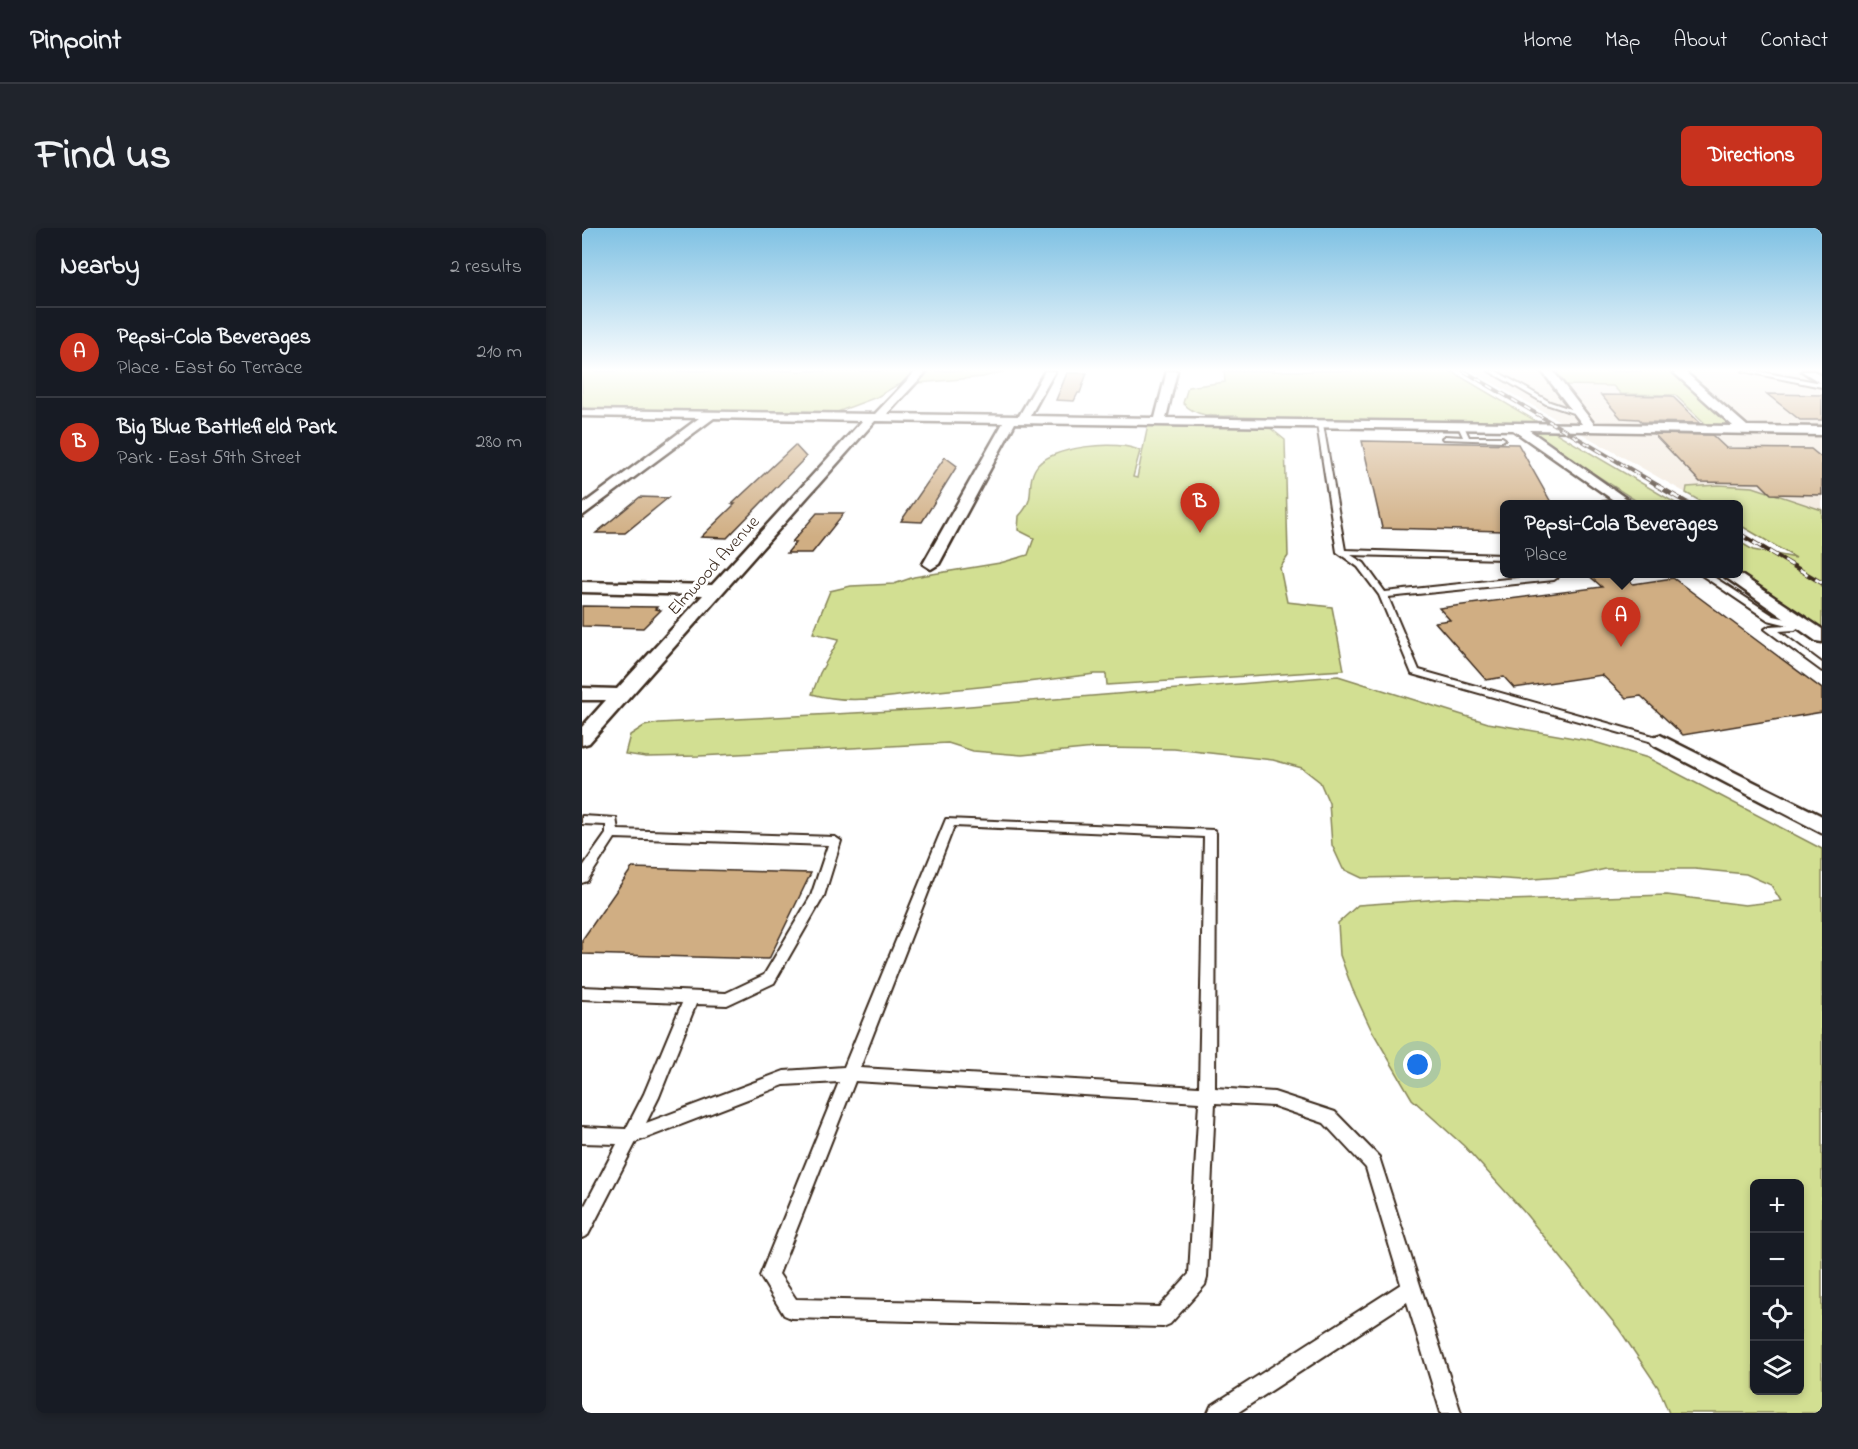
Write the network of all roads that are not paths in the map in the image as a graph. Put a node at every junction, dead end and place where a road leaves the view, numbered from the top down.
1 (696, 426) edge
2 (867, 426) edge
3 (1013, 426) edge
4 (1320, 426) edge
5 (1461, 426) edge
6 (1469, 426) edge
7 (1740, 426) edge
8 (1516, 428) junction
9 (1591, 428) joint
10 (1744, 430) junction
11 (1822, 431) edge
12 (1445, 438) dead end
13 (1467, 439) junction
14 (1502, 440) dead end
15 (1622, 500) edge
16 (582, 512) edge
17 (1341, 552) junction
18 (1500, 557) edge
19 (931, 564) dead end
20 (1544, 578) edge
21 (1711, 578) edge
22 (1736, 578) edge
23 (582, 587) edge
24 (717, 590) junction
25 (1383, 595) junction
26 (1806, 626) junction
27 (1822, 637) edge
28 (1822, 668) edge
29 (582, 694) edge
30 (622, 695) junction
31 (582, 739) edge
32 (1660, 741) joint
33 (582, 820) edge
34 (1822, 825) edge
35 (612, 834) junction
36 (582, 878) edge
37 (582, 993) edge
38 (691, 999) junction
39 (849, 1074) junction
40 (1207, 1095) junction
41 (582, 1135) edge
42 (630, 1137) junction
43 (582, 1229) edge
44 (1412, 1288) junction
45 (1218, 1413) edge
46 (1451, 1413) edge

1 - 16 street
2 - 24 street, Elmwood Avenue
3 - 19 street
4 - 17 lane
5 - 13 lane
6 - 8 street
7 - 10 street
8 - 9 street
8 - 15 street
9 - 10 street
10 - 11 street
12 - 13 lane
13 - 14 lane
17 - 18 lane
17 - 25 lane
20 - 25 lane
21 - 26 lane
22 - 26 street
23 - 24 street
24 - 30 street, Elmwood Avenue
25 - 32 lane
26 - 27 street
26 - 28 lane
29 - 30 street
30 - 31 street, Elmwood Avenue
32 - 34 street
33 - 35 lane
35 - 36 lane
35 - 38 lane
37 - 38 lane
38 - 42 lane
39 - 40 lane
39 - 40 lane
39 - 40 lane
39 - 42 lane
40 - 44 lane
41 - 42 lane
42 - 43 lane
44 - 45 lane
44 - 46 lane

